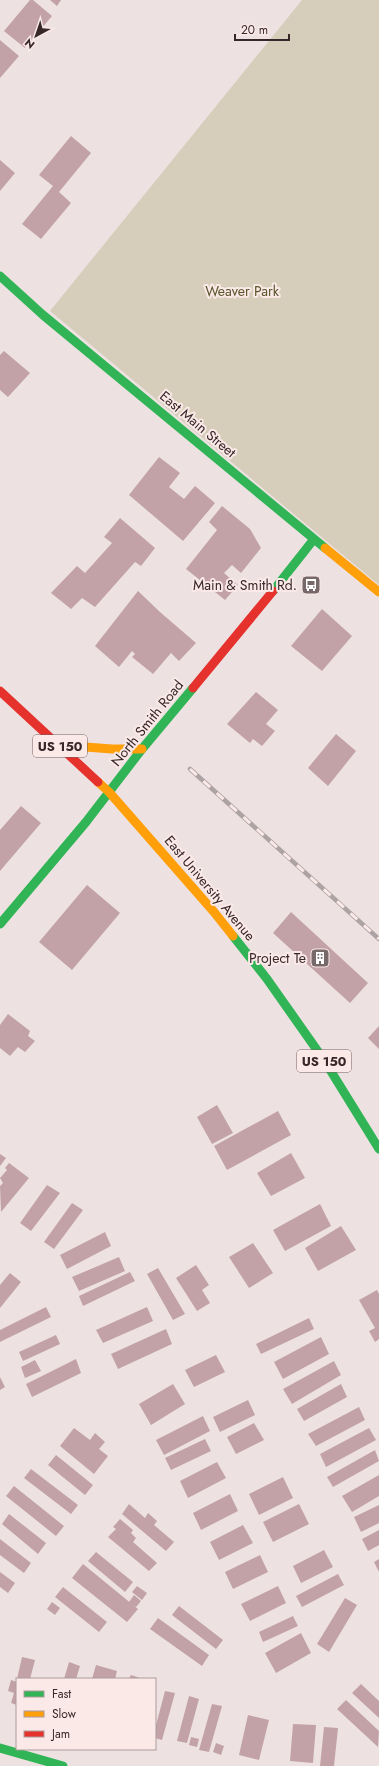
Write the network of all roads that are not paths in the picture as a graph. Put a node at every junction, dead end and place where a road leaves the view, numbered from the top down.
1 (0, 276) edge
2 (314, 539) junction
3 (379, 592) edge
4 (0, 691) edge
5 (59, 745) junction
6 (142, 749) junction
7 (109, 792) junction
8 (0, 924) edge
9 (379, 1149) edge
10 (0, 1748) edge
11 (63, 1766) edge

1 - 2 main road, East Main Street
2 - 3 main road, East Main Street
2 - 6 main road, North Smith Road
4 - 5 main road, East University Avenue / US 150
5 - 6 main road
5 - 7 main road, East University Avenue / US 150
6 - 7 main road, North Smith Road
7 - 8 main road, North Smith Road
7 - 9 main road, East University Avenue / US 150
10 - 11 main road

